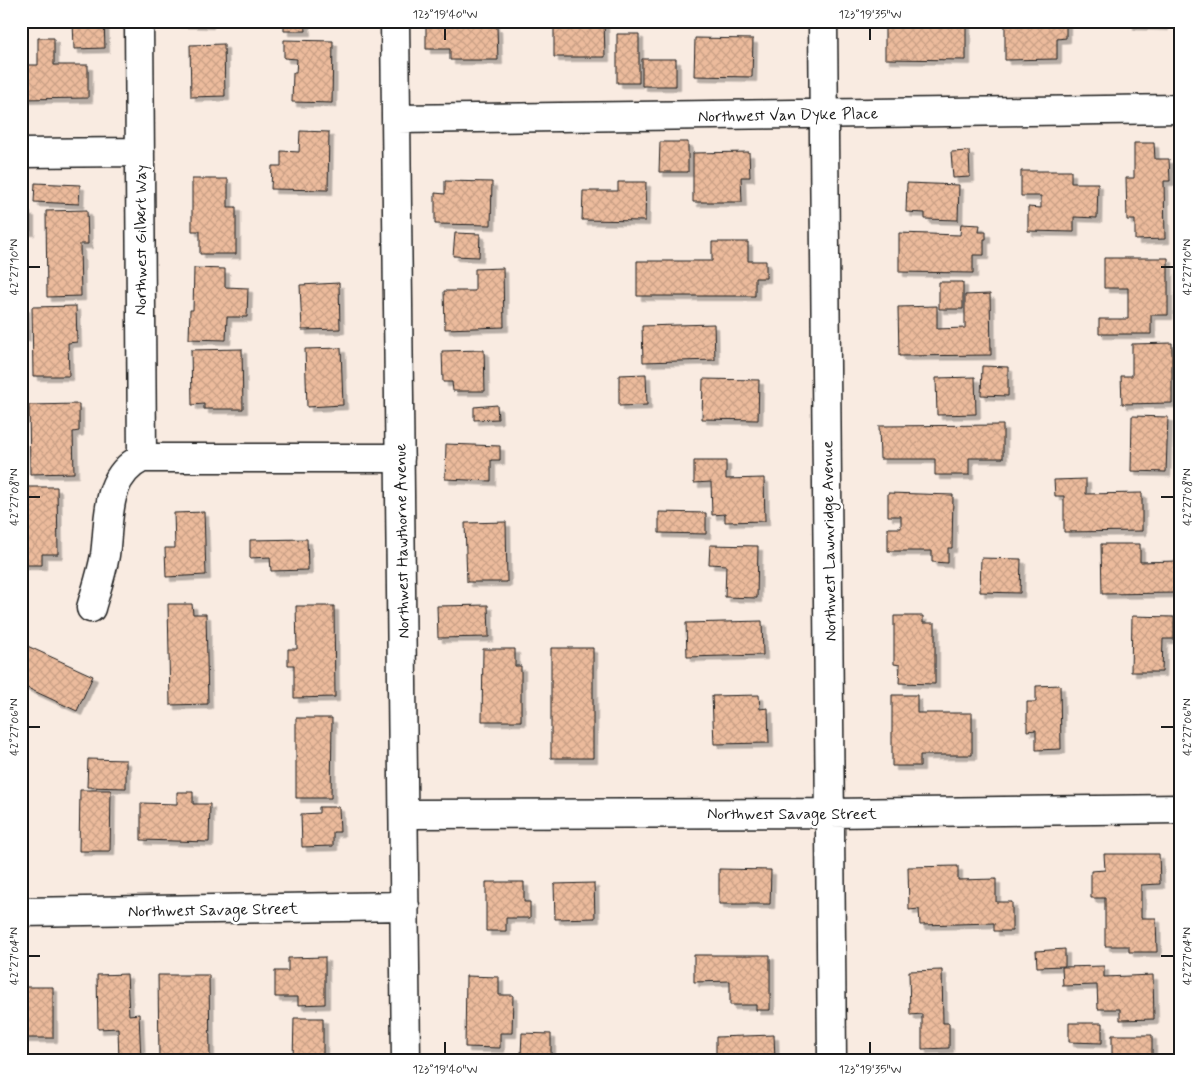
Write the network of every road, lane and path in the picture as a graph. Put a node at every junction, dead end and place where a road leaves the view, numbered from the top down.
1 (139, 21) edge
2 (396, 21) edge
3 (823, 21) edge
4 (1180, 109) edge
5 (824, 114) junction
6 (396, 119) junction
7 (140, 152) junction
8 (21, 154) edge
9 (142, 458) junction
10 (400, 458) junction
11 (91, 608) dead end
12 (1180, 809) edge
13 (830, 813) junction
14 (404, 814) junction
15 (405, 906) junction
16 (21, 912) edge
17 (406, 1061) edge
18 (832, 1061) edge

1 - 7 street, Northwest Gilbert Way
2 - 6 street, Northwest Hawthorne Avenue
3 - 5 street, Northwest Lawnridge Avenue
4 - 5 street, Northwest Van Dyke Place
5 - 6 street, Northwest Van Dyke Place
5 - 13 street, Northwest Lawnridge Avenue
6 - 10 street, Northwest Hawthorne Avenue
7 - 8 street
7 - 9 street, Northwest Gilbert Way
9 - 10 street
9 - 11 street
10 - 14 street, Northwest Hawthorne Avenue
12 - 13 street, Northwest Savage Street
13 - 14 street, Northwest Savage Street
13 - 18 street, Northwest Lawnridge Avenue
14 - 15 street, Northwest Hawthorne Avenue
15 - 16 street, Northwest Savage Street
15 - 17 street, Northwest Hawthorne Avenue

